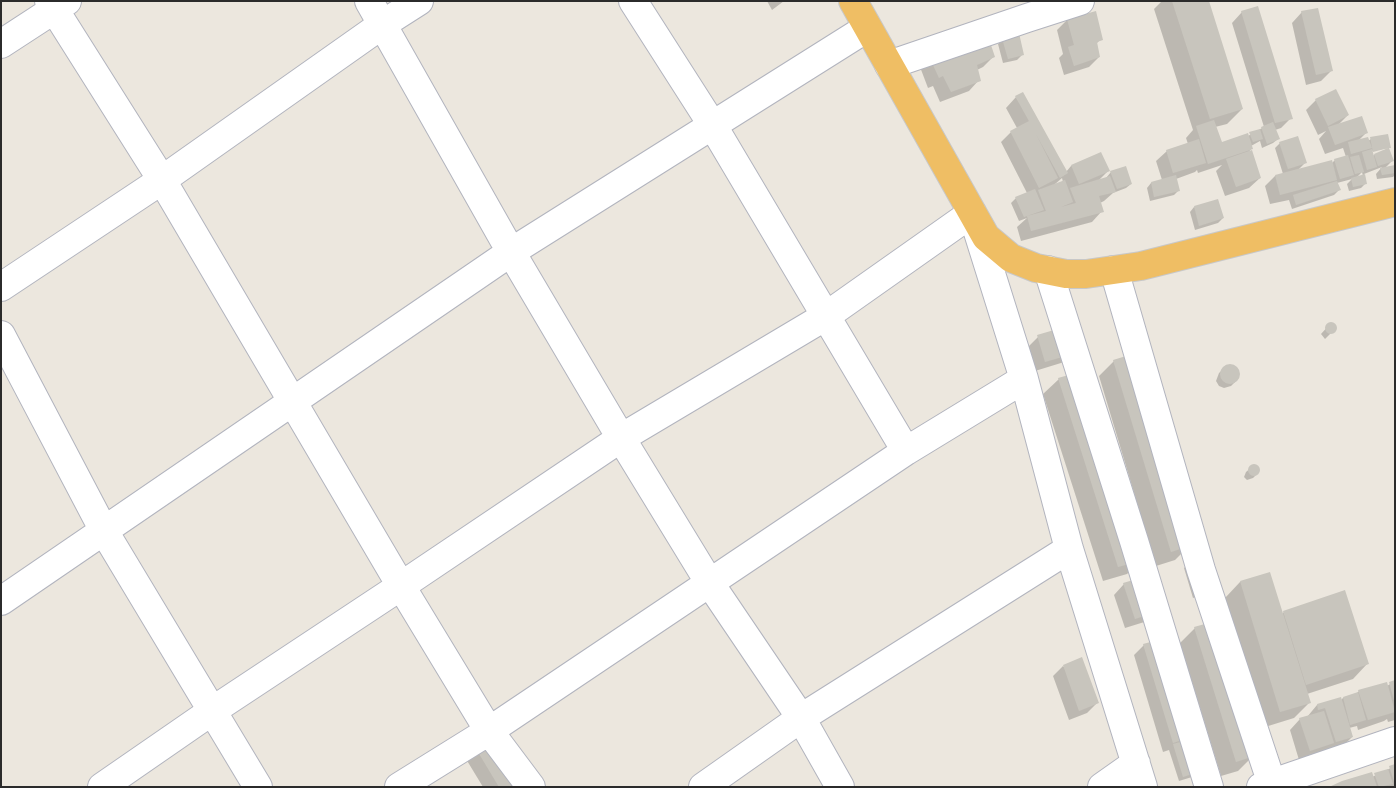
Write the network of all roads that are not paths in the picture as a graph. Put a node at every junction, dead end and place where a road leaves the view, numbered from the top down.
1 (369, 1) edge
2 (419, 1) edge
3 (632, 1) edge
4 (853, 1) edge
5 (1080, 1) edge
6 (57, 4) edge
7 (1022, 10) edge
8 (383, 24) junction
9 (867, 28) junction
10 (1, 44) edge
11 (889, 65) junction
12 (713, 126) junction
13 (162, 180) junction
14 (1395, 202) edge
15 (972, 213) junction
16 (511, 252) junction
17 (1048, 270) junction
18 (1114, 270) junction
19 (1, 287) edge
20 (826, 316) junction
21 (1, 335) edge
22 (1024, 379) junction
23 (292, 400) junction
24 (621, 438) junction
25 (906, 451) junction
26 (104, 530) junction
27 (1069, 549) junction
28 (709, 582) junction
29 (401, 586) junction
30 (1, 601) edge
31 (212, 711) junction
32 (801, 718) junction
33 (490, 731) junction
34 (1395, 740) edge
35 (1140, 775) edge
36 (1266, 785) edge
37 (102, 787) edge
38 (258, 787) edge
39 (399, 787) edge
40 (531, 787) edge
41 (703, 787) edge
42 (840, 787) edge
43 (1102, 787) edge
44 (1209, 787) edge

1 - 8 street
2 - 8 street
3 - 12 street
4 - 9 highway
5 - 7 street
6 - 10 street
6 - 13 street
7 - 11 street
8 - 13 street
8 - 16 street
9 - 11 highway
9 - 12 street
11 - 15 highway
12 - 16 street
12 - 20 street
13 - 19 street
13 - 23 street
14 - 18 highway
15 - 17 highway
15 - 20 street
15 - 22 street
16 - 23 street
16 - 24 street
17 - 18 highway
17 - 44 street
18 - 36 street
20 - 24 street
20 - 25 street
21 - 26 street
22 - 25 street
22 - 27 street
23 - 26 street
23 - 29 street
24 - 28 street
24 - 29 street
25 - 28 street
26 - 30 street
26 - 31 street
27 - 32 street
27 - 35 street
28 - 32 street
28 - 33 street
29 - 31 street
29 - 33 street
31 - 37 street
31 - 38 street
32 - 41 street
32 - 42 street
33 - 39 street
33 - 40 street
34 - 36 street
35 - 43 street

